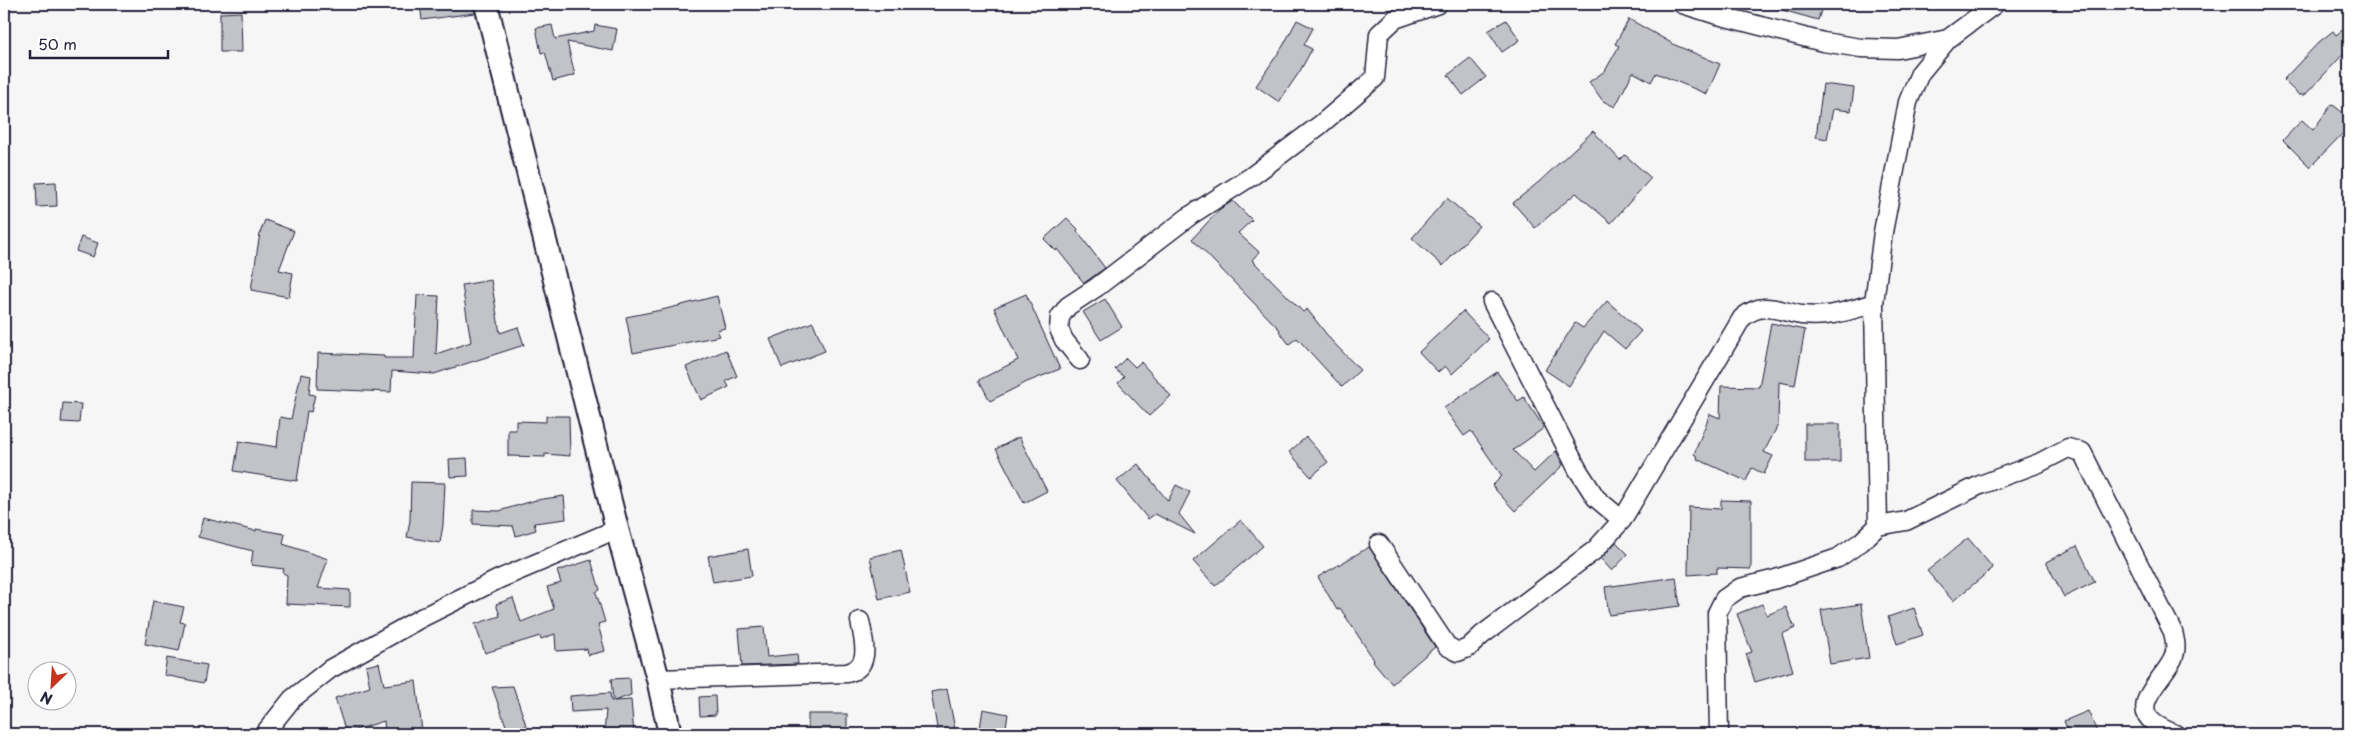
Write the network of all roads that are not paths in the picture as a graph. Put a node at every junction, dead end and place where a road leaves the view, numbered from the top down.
1 (486, 4) edge
2 (1438, 4) edge
3 (1682, 4) edge
4 (1995, 4) edge
5 (1948, 39) junction
6 (1492, 302) dead end
7 (1874, 303) junction
8 (1080, 360) dead end
9 (1622, 520) junction
10 (1878, 526) junction
11 (617, 529) junction
12 (1379, 544) dead end
13 (860, 621) dead end
14 (658, 679) junction
15 (264, 734) edge
16 (670, 734) edge
17 (1719, 734) edge
18 (2175, 734) edge

1 - 11 street
2 - 8 street
3 - 5 street
4 - 5 street
5 - 7 street
6 - 9 street
7 - 9 street
7 - 10 street
9 - 12 street
10 - 17 street
10 - 18 street
11 - 14 street
11 - 15 street
13 - 14 street
14 - 16 street

